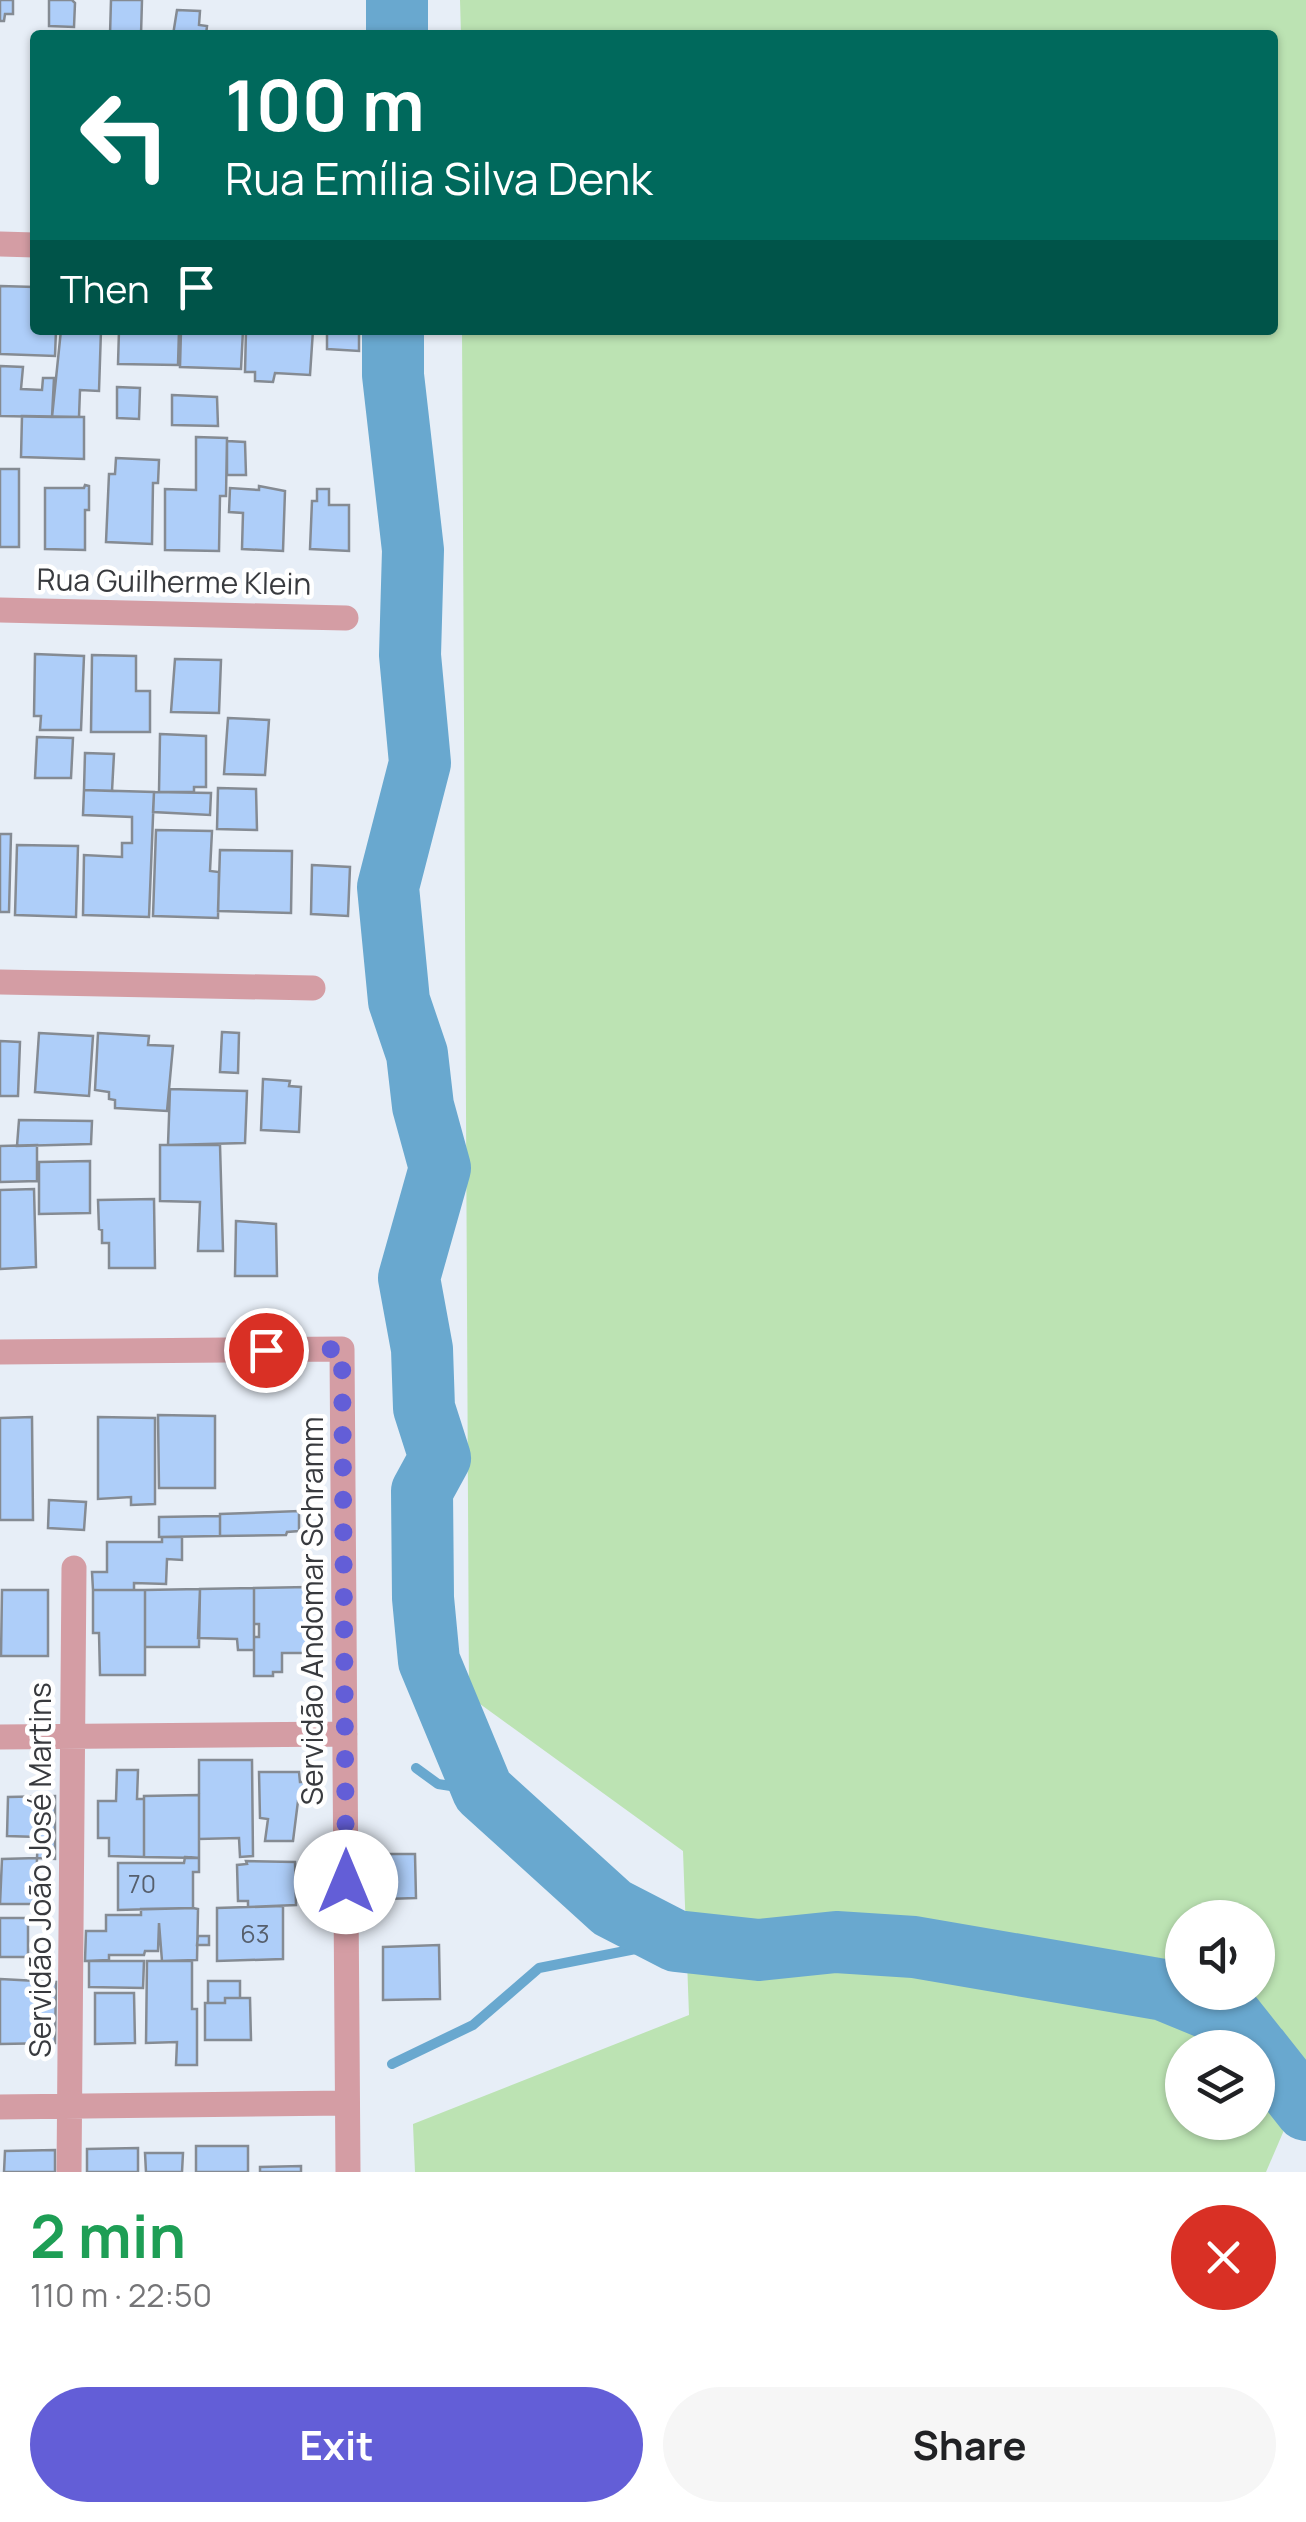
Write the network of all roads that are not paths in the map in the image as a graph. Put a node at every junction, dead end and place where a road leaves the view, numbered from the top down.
1 (0, 244) edge
2 (30, 245) edge
3 (0, 610) edge
4 (346, 618) dead end
5 (0, 982) edge
6 (313, 988) dead end
7 (0, 1352) edge
8 (74, 1568) dead end
9 (345, 1734) junction
10 (72, 1736) junction
11 (0, 1737) edge
12 (347, 2103) junction
13 (69, 2106) junction
14 (0, 2107) edge
15 (68, 2172) edge
16 (348, 2172) edge

1 - 2 street
3 - 4 street, Rua Guilherme Klein
5 - 6 street
7 - 9 street, Servidão Andomar Schramm
8 - 10 street, Servidão João José Martins
9 - 10 street
9 - 12 street, Servidão Andomar Schramm
10 - 11 street
10 - 13 street, Servidão João José Martins
12 - 13 street
12 - 16 street, Servidão Andomar Schramm
13 - 14 street
13 - 15 street, Servidão João José Martins

